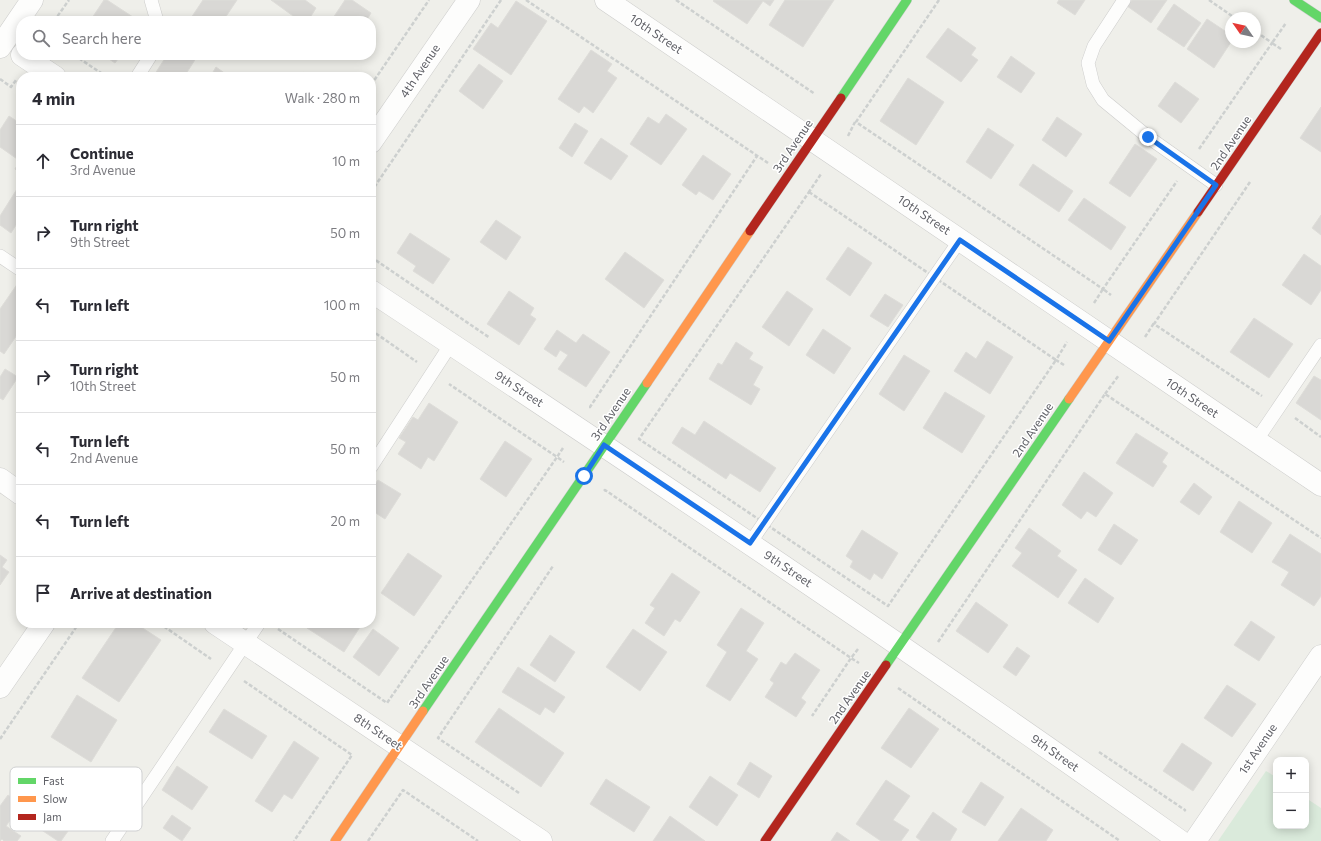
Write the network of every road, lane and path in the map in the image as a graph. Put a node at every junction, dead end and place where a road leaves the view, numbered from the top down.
1 (32, 0) edge
2 (68, 0) edge
3 (151, 0) edge
4 (430, 0) edge
5 (469, 0) edge
6 (501, 0) edge
7 (526, 0) edge
8 (606, 0) edge
9 (676, 0) edge
10 (907, 0) edge
11 (939, 0) edge
12 (1124, 0) edge
13 (1209, 0) edge
14 (1296, 2) edge
15 (1226, 12) edge
16 (20, 16) edge
17 (57, 16) edge
18 (156, 16) edge
19 (1321, 18) edge
20 (16, 22) edge
21 (1321, 33) edge
22 (1, 43) edge
23 (1283, 51) dead end
24 (16, 56) edge
25 (82, 60) edge
26 (148, 60) edge
27 (21, 61) edge
28 (17, 72) edge
29 (44, 72) edge
30 (100, 72) edge
31 (140, 72) edge
32 (16, 74) edge
33 (376, 78) edge
34 (0, 80) edge
35 (817, 95) dead end
36 (376, 135) edge
37 (812, 140) junction
38 (757, 156) junction
39 (769, 164) dead end
40 (1251, 181) dead end
41 (376, 185) edge
42 (1216, 185) junction
43 (960, 240) junction
44 (0, 256) edge
45 (376, 260) edge
46 (16, 267) edge
47 (1103, 289) junction
48 (376, 294) edge
49 (1112, 296) dead end
50 (1093, 304) dead end
51 (376, 333) edge
52 (1069, 339) dead end
53 (494, 341) dead end
54 (1109, 341) junction
55 (451, 344) junction
56 (1321, 345) edge
57 (1068, 368) dead end
58 (433, 372) junction
59 (584, 403) dead end
60 (1279, 407) junction
61 (1321, 437) edge
62 (1256, 441) junction
63 (604, 445) junction
64 (563, 448) dead end
65 (557, 457) junction
66 (376, 459) edge
67 (566, 464) dead end
68 (0, 479) edge
69 (1321, 485) edge
70 (16, 490) edge
71 (600, 496) dead end
72 (1321, 538) edge
73 (750, 543) junction
74 (557, 562) dead end
75 (41, 628) edge
76 (76, 628) edge
77 (166, 628) edge
78 (222, 628) edge
79 (256, 628) edge
80 (277, 628) edge
81 (245, 643) junction
82 (901, 645) junction
83 (944, 646) dead end
84 (858, 649) dead end
85 (1321, 656) edge
86 (851, 658) junction
87 (863, 665) dead end
88 (227, 670) junction
89 (0, 687) edge
90 (896, 687) dead end
91 (812, 716) dead end
92 (0, 739) edge
93 (399, 747) junction
94 (1094, 748) dead end
95 (519, 793) dead end
96 (142, 796) edge
97 (1181, 815) dead end
98 (119, 831) edge
99 (112, 841) edge
100 (294, 841) edge
101 (335, 841) edge
102 (368, 841) edge
103 (478, 841) edge
104 (541, 841) edge
105 (766, 841) edge
106 (1120, 841) edge
107 (1180, 841) edge
108 (1195, 841) edge

1 - 16 street
2 - 17 path
3 - 18 lane
4 - 33 path
5 - 36 street, 4th Avenue
6 - 41 path
7 - 38 path
8 - 37 street, 10th Street
9 - 35 path
10 - 37 street, 3rd Avenue
11 - 47 path
12 - 42 lane
13 - 15 path
14 - 19 street
14 - 23 path
20 - 22 street
21 - 42 street, 2nd Avenue
22 - 24 street
25 - 30 path
26 - 31 lane
27 - 28 path
27 - 29 street
32 - 34 path
37 - 43 street, 10th Street
37 - 63 street, 3rd Avenue
38 - 39 path
38 - 59 path
40 - 60 path
42 - 54 street, 2nd Avenue
43 - 54 street, 10th Street
43 - 73 lane
44 - 46 lane
45 - 53 path
47 - 49 path
47 - 50 path
48 - 55 street, 9th Street
51 - 58 path
52 - 57 path
54 - 62 street, 10th Street
54 - 82 street, 2nd Avenue
55 - 58 lane
55 - 63 street, 9th Street
56 - 60 lane
58 - 65 path
58 - 66 lane
60 - 61 path
60 - 62 lane
62 - 69 street, 10th Street
63 - 73 street, 9th Street
63 - 93 street, 3rd Avenue
64 - 65 path
65 - 67 path
65 - 80 path
68 - 70 street
71 - 86 path
72 - 83 path
73 - 82 street, 9th Street
74 - 95 path
75 - 89 street
76 - 92 path
77 - 88 path
78 - 81 street, 8th Street
79 - 81 lane
81 - 88 lane
81 - 93 street, 8th Street
82 - 105 street, 2nd Avenue
82 - 107 street, 9th Street
84 - 86 path
85 - 108 street, 1st Avenue
86 - 87 path
86 - 91 path
88 - 96 lane
88 - 100 path
90 - 106 path
93 - 101 street, 3rd Avenue
93 - 104 street, 8th Street
94 - 97 path
98 - 99 lane
102 - 103 path

